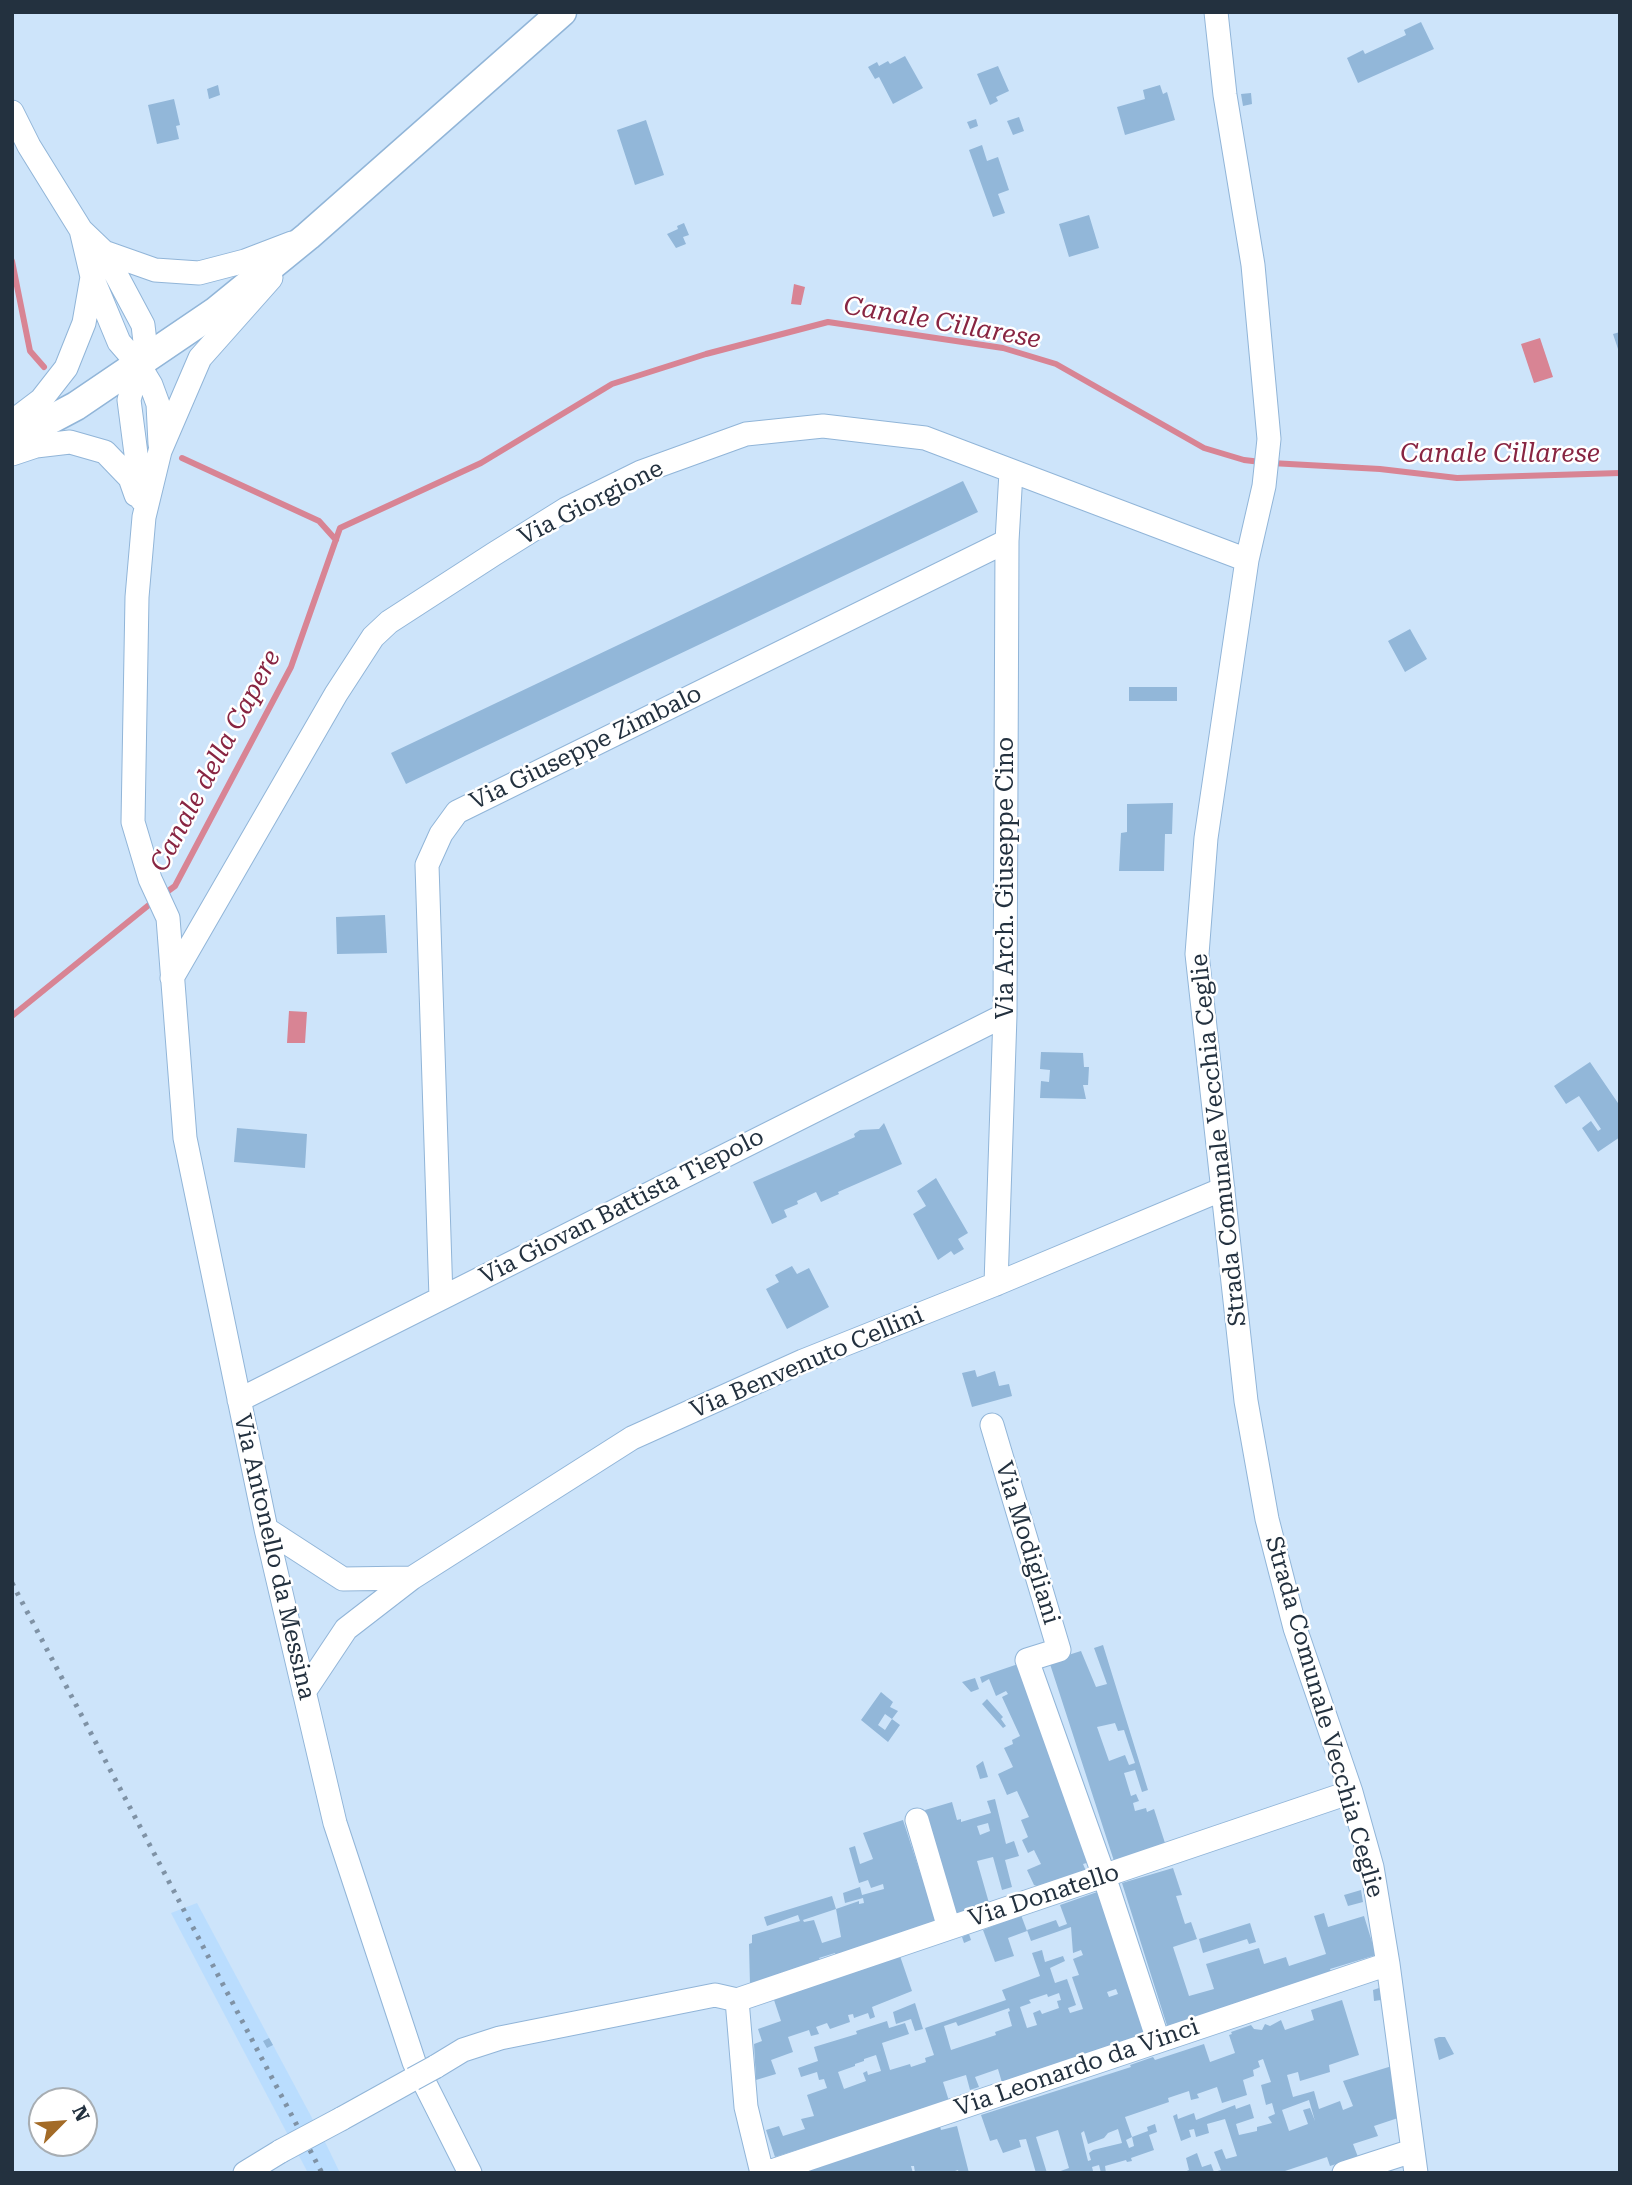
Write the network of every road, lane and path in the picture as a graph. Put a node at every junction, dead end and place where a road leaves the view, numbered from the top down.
1 (562, 12) edge
2 (1216, 12) edge
3 (12, 112) edge
4 (80, 230) junction
5 (308, 236) junction
6 (104, 251) junction
7 (92, 277) junction
8 (139, 365) junction
9 (12, 422) edge
10 (12, 440) edge
11 (160, 451) junction
12 (12, 454) edge
13 (1011, 472) junction
14 (144, 517) junction
15 (1007, 541) junction
16 (1247, 560) junction
17 (172, 978) junction
18 (1006, 1015) junction
19 (1223, 1189) junction
20 (996, 1284) junction
21 (440, 1298) junction
22 (239, 1399) junction
23 (992, 1425) dead end
24 (266, 1529) junction
25 (412, 1578) junction
26 (304, 1692) junction
27 (1351, 1792) junction
28 (917, 1820) dead end
29 (1104, 1877) junction
30 (949, 1928) junction
31 (1388, 1964) junction
32 (737, 2000) junction
33 (1158, 2040) junction
34 (1414, 2162) edge
35 (245, 2173) edge
36 (470, 2173) edge
37 (764, 2173) edge
38 (1344, 2173) edge

1 - 5 main road
2 - 16 street, Strada Comunale Vecchia Ceglie
3 - 4 street
4 - 6 street
4 - 7 street
5 - 6 street
5 - 8 main road
5 - 11 street
6 - 8 street
7 - 8 street
7 - 9 street
8 - 10 main road
8 - 11 street
8 - 14 street
11 - 14 street
12 - 14 street
13 - 15 street, Via Arch. Giuseppe Cino
13 - 16 street, Via Giorgione
13 - 17 street, Via Giorgione
14 - 17 street, Via Antonello da Messina
15 - 18 street, Via Arch. Giuseppe Cino
15 - 21 street, Via Giuseppe Zimbalo
16 - 19 street, Strada Comunale Vecchia Ceglie
17 - 22 street, Via Antonello da Messina
18 - 20 street, Via Arch. Giuseppe Cino
18 - 21 street, Via Giovan Battista Tiepolo
19 - 20 street, Via Benvenuto Cellini
19 - 27 street, Strada Comunale Vecchia Ceglie
20 - 25 street, Via Benvenuto Cellini
21 - 22 street, Via Giovan Battista Tiepolo
22 - 24 street, Via Antonello da Messina
23 - 29 street, Via Modigliani
24 - 25 street
24 - 26 street, Via Antonello da Messina
25 - 26 street, Via Benvenuto Cellini
26 - 36 street, Via Antonello da Messina
27 - 29 street, Via Donatello
27 - 31 street, Strada Comunale Vecchia Ceglie
28 - 30 street
29 - 30 street, Via Donatello
29 - 33 street
30 - 32 street, Via Donatello
31 - 33 street, Via Leonardo da Vinci
31 - 34 street, Strada Comunale Vecchia Ceglie
32 - 35 street, bridge
32 - 37 street
33 - 37 street, Via Leonardo da Vinci
34 - 38 street

